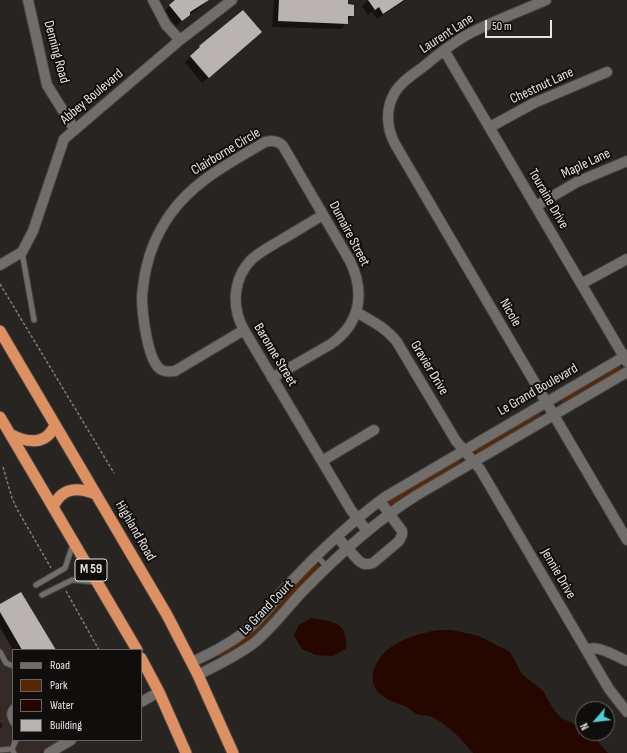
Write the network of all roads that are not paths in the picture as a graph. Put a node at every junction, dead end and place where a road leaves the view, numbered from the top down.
1 (28, 0) edge
2 (153, 0) edge
3 (232, 0) edge
4 (546, 0) edge
5 (180, 40) junction
6 (444, 50) junction
7 (608, 72) dead end
8 (394, 94) joint
9 (490, 128) junction
10 (75, 130) junction
11 (279, 143) joint
12 (627, 161) edge
13 (536, 206) junction
14 (323, 215) junction
15 (22, 252) junction
16 (627, 259) edge
17 (0, 265) edge
18 (581, 284) junction
19 (356, 312) junction
20 (34, 320) dead end
21 (244, 330) junction
22 (0, 331) edge
23 (626, 358) edge
24 (627, 372) edge
25 (272, 378) junction
26 (546, 402) junction
27 (554, 415) junction
28 (0, 417) edge
29 (55, 425) junction
30 (374, 430) dead end
31 (10, 434) junction
32 (464, 450) junction
33 (322, 461) junction
34 (474, 462) junction
35 (96, 494) junction
36 (380, 501) junction
37 (53, 507) junction
38 (389, 513) junction
39 (357, 519) junction
40 (368, 531) junction
41 (337, 537) junction
42 (627, 540) edge
43 (74, 541) junction
44 (347, 548) junction
45 (317, 556) junction
46 (327, 567) junction
47 (98, 582) junction
48 (36, 585) dead end
49 (42, 595) dead end
50 (136, 649) edge
51 (586, 650) junction
52 (0, 652) edge
53 (142, 660) edge
54 (627, 661) edge
55 (192, 662) junction
56 (12, 666) edge
57 (198, 675) junction
58 (159, 692) junction
59 (142, 701) edge
60 (12, 708) edge
61 (627, 712) edge
62 (12, 721) edge
63 (16, 741) edge
64 (69, 741) edge
65 (0, 750) edge
66 (13, 751) edge
67 (49, 753) edge
68 (186, 753) edge
69 (233, 753) edge

1 - 10 street, Denning Road
2 - 5 street
3 - 5 street, Abbey Boulevard
4 - 6 street, Laurent Lane
5 - 10 street, Abbey Boulevard
6 - 8 street, Laurent Lane
6 - 9 street, Touraine Drive
7 - 9 street, Chestnut Lane
8 - 26 street, Nicole
9 - 13 street, Touraine Drive
10 - 15 street, Abbey Boulevard
11 - 14 street, Dumaire Street
11 - 21 street, Clairborne Circle
12 - 13 street, Maple Lane
13 - 18 street, Touraine Drive
14 - 19 street, Dumaire Street
14 - 21 street, Baronne Street
15 - 17 street
15 - 20 lane
16 - 18 street
18 - 23 street, Touraine Drive
19 - 25 street, Dumaire Street
19 - 32 street, Gravier Drive
21 - 25 street, Baronne Street
22 - 29 highway, Highland Road
23 - 26 street, Le Grand Boulevard
24 - 27 street
25 - 33 street, Baronne Street
26 - 27 street, Nicole
26 - 32 street, Le Grand Boulevard
27 - 34 street
27 - 42 street, Nicole
28 - 31 highway, M 59
29 - 31 highway
29 - 35 highway, Highland Road
30 - 33 street
31 - 37 highway, M 59
32 - 34 street, Jennie Drive
32 - 36 street, Le Grand Court
33 - 39 street, Baronne Street
34 - 38 street, Le Grand Court
34 - 51 street, Jennie Drive
35 - 37 highway
35 - 55 highway, Highland Road
36 - 38 street
36 - 39 street, Le Grand Court
37 - 43 highway, M 59
38 - 40 street, Le Grand Court
38 - 44 street
39 - 40 street, Baronne Street
39 - 41 street, Le Grand Court
40 - 44 street, Le Grand Court
41 - 44 street
41 - 45 street, Le Grand Court
43 - 47 highway, M 59
43 - 48 lane
44 - 46 street, Le Grand Court
45 - 46 lane
45 - 55 street, Le Grand Court
46 - 57 street, Le Grand Court
47 - 49 lane
47 - 50 highway, M 59
51 - 54 street
51 - 61 street, Jennie Drive
52 - 56 lane
53 - 58 highway
55 - 57 highway, Highland Road
57 - 69 highway, Highland Road
58 - 59 street
58 - 68 highway
60 - 62 lane
63 - 66 lane
64 - 67 street
65 - 66 lane

